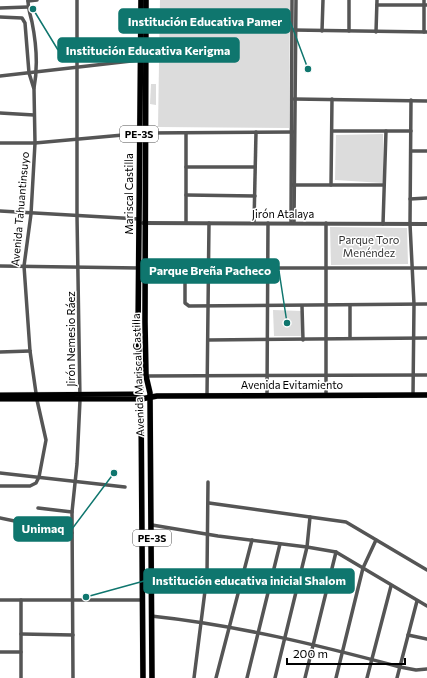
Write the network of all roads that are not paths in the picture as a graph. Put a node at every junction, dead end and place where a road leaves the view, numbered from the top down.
1 (37, 0) edge
2 (78, 0) edge
3 (141, 0) edge
4 (146, 0) edge
5 (292, 0) edge
6 (296, 0) edge
7 (323, 0) edge
8 (349, 0) edge
9 (424, 0) edge
10 (28, 1) edge
11 (377, 2) edge
12 (426, 5) edge
13 (28, 7) junction
14 (0, 8) edge
15 (0, 17) edge
16 (293, 30) junction
17 (322, 31) junction
18 (349, 31) junction
19 (376, 32) junction
20 (425, 32) edge
21 (140, 60) junction
22 (77, 67) junction
23 (37, 72) junction
24 (29, 73) junction
25 (0, 76) edge
26 (34, 89) junction
27 (294, 99) junction
28 (332, 99) junction
29 (411, 100) junction
30 (427, 101) edge
31 (0, 113) edge
32 (34, 115) junction
33 (332, 131) junction
34 (386, 131) junction
35 (411, 131) junction
36 (256, 132) junction
37 (293, 132) junction
38 (186, 133) junction
39 (142, 134) junction
40 (77, 140) junction
41 (0, 143) edge
42 (35, 143) junction
43 (411, 151) junction
44 (427, 151) edge
45 (186, 167) junction
46 (255, 167) junction
47 (293, 185) junction
48 (331, 185) junction
49 (384, 185) junction
50 (186, 195) junction
51 (254, 196) junction
52 (410, 198) junction
53 (427, 198) edge
54 (0, 211) edge
55 (31, 214) junction
56 (77, 216) junction
57 (139, 221) junction
58 (145, 223) junction
59 (186, 223) junction
60 (209, 223) junction
61 (254, 223) junction
62 (268, 223) junction
63 (293, 223) junction
64 (326, 223) junction
65 (384, 224) junction
66 (410, 224) junction
67 (427, 224) edge
68 (0, 266) edge
69 (24, 266) junction
70 (79, 267) junction
71 (138, 268) junction
72 (146, 268) junction
73 (185, 268) junction
74 (208, 268) junction
75 (268, 268) junction
76 (327, 268) junction
77 (413, 268) junction
78 (427, 268) edge
79 (414, 304) junction
80 (427, 304) edge
81 (350, 305) junction
82 (208, 306) junction
83 (267, 306) junction
84 (302, 306) junction
85 (326, 306) junction
86 (327, 338) junction
87 (350, 338) junction
88 (415, 338) junction
89 (427, 338) edge
90 (208, 340) junction
91 (268, 340) junction
92 (303, 340) junction
93 (0, 352) edge
94 (30, 352) junction
95 (268, 375) junction
96 (327, 375) junction
97 (414, 375) junction
98 (427, 375) edge
99 (146, 376) junction
100 (208, 376) junction
101 (80, 393) junction
102 (0, 395) edge
103 (326, 395) junction
104 (413, 395) junction
105 (427, 395) edge
106 (141, 396) junction
107 (150, 396) junction
108 (207, 396) junction
109 (267, 396) junction
110 (37, 397) junction
111 (0, 399) edge
112 (80, 400) junction
113 (0, 473) edge
114 (39, 477) junction
115 (74, 482) junction
116 (208, 482) dead end
117 (0, 486) edge
118 (125, 487) dead end
119 (208, 503) junction
120 (38, 508) dead end
121 (72, 512) junction
122 (310, 517) junction
123 (0, 518) edge
124 (152, 525) junction
125 (72, 533) junction
126 (208, 534) junction
127 (252, 540) junction
128 (376, 540) junction
129 (280, 544) junction
130 (306, 547) junction
131 (336, 552) junction
132 (364, 568) junction
133 (427, 570) edge
134 (390, 586) junction
135 (0, 600) edge
136 (21, 600) junction
137 (73, 600) junction
138 (141, 600) junction
139 (416, 601) junction
140 (427, 606) edge
141 (151, 616) junction
142 (202, 621) junction
143 (230, 626) junction
144 (258, 632) junction
145 (21, 634) junction
146 (408, 635) junction
147 (73, 636) junction
148 (285, 638) junction
149 (427, 639) edge
150 (312, 645) junction
151 (0, 652) edge
152 (21, 652) junction
153 (343, 653) junction
154 (372, 660) junction
155 (400, 667) junction
156 (427, 669) edge
157 (21, 678) edge
158 (73, 678) edge
159 (143, 678) edge
160 (152, 678) edge
161 (194, 678) edge
162 (216, 678) edge
163 (247, 678) edge
164 (275, 678) edge
165 (305, 678) edge
166 (336, 678) edge
167 (367, 678) edge
168 (397, 678) edge

1 - 10 street
2 - 22 street, Jirón Nemesio Ráez
3 - 21 highway, Mariscal Castilla / PE-3S
4 - 39 highway, Avenida Mariscal Castilla / PE-3S
5 - 16 street
6 - 16 street
7 - 17 street
8 - 18 street
9 - 12 street
10 - 13 street, Avenida Tahuantinsuyo
11 - 12 street
11 - 19 street
12 - 20 street
13 - 14 street
13 - 23 street, Avenida Tahuantinsuyo
15 - 24 street, Avenida Tahuantinsuyo
16 - 17 street
16 - 27 street
16 - 37 street
17 - 18 street
18 - 19 street
19 - 20 street
21 - 22 street
21 - 39 highway, Mariscal Castilla / PE-3S
22 - 23 street
22 - 40 street, Jirón Nemesio Ráez
23 - 24 street
23 - 26 street, Avenida Tahuantinsuyo
24 - 25 street
24 - 26 street, Avenida Tahuantinsuyo
26 - 32 street, Avenida Tahuantinsuyo
27 - 28 street
27 - 37 street
28 - 29 street
28 - 33 street
29 - 30 street
29 - 35 street
31 - 32 street
32 - 42 street, Avenida Tahuantinsuyo
33 - 34 street
33 - 48 street
34 - 35 street
34 - 49 street
35 - 43 street
36 - 37 street
36 - 38 street
36 - 46 street
37 - 47 street
38 - 39 street
38 - 45 street
39 - 40 street
39 - 57 highway, Mariscal Castilla / PE-3S
39 - 58 highway, Avenida Mariscal Castilla / PE-3S
40 - 42 street
40 - 56 street, Jirón Nemesio Ráez
41 - 42 street
42 - 55 street, Avenida Tahuantinsuyo
43 - 44 street
43 - 52 street
45 - 46 street
45 - 50 street
46 - 51 street
47 - 48 street
47 - 63 street
48 - 49 street
49 - 65 street
50 - 51 street
50 - 59 street
51 - 61 street
52 - 53 street
52 - 66 street
54 - 55 street, Jirón Atalaya
55 - 56 street, Jirón Atalaya
55 - 69 street, Avenida Tahuantinsuyo
56 - 57 street, Jirón Atalaya
56 - 70 street, Jirón Nemesio Ráez
57 - 58 street, Jirón Atalaya
57 - 71 highway, Mariscal Castilla / PE-3S
58 - 59 street, Jirón Atalaya
58 - 72 highway, Avenida Mariscal Castilla / PE-3S
59 - 60 street, Jirón Atalaya
60 - 61 street, Jirón Atalaya
60 - 74 street
61 - 62 street, Jirón Atalaya
62 - 63 street, Jirón Atalaya
62 - 75 street
63 - 64 street, Jirón Atalaya
64 - 65 street, Jirón Atalaya
64 - 76 street
65 - 66 street, Jirón Atalaya
66 - 67 street, Jirón Atalaya
66 - 77 street
68 - 69 street
69 - 70 street
69 - 94 street, Avenida Tahuantinsuyo
70 - 71 street
70 - 101 street, Jirón Nemesio Ráez
71 - 72 street
71 - 106 highway, Avenida Mariscal Castilla / PE-3S
72 - 73 street
72 - 99 highway, Avenida Mariscal Castilla / PE-3S
73 - 74 street
73 - 82 street
74 - 75 street
74 - 82 street
75 - 76 street
75 - 83 street
76 - 77 street
76 - 85 street
77 - 78 street
77 - 79 street
79 - 80 street
79 - 81 street
79 - 88 street
81 - 85 street
81 - 87 street
82 - 83 street
82 - 90 street
83 - 84 street
83 - 91 street
84 - 85 street
84 - 92 street
85 - 86 street
86 - 87 street
86 - 92 street
86 - 96 street
87 - 88 street
88 - 89 street
88 - 97 street
90 - 91 street
90 - 100 street
91 - 92 street
91 - 95 street
93 - 94 street
94 - 110 street, Avenida Tahuantinsuyo
95 - 96 street
95 - 100 street
95 - 109 street
96 - 97 street
96 - 103 street
97 - 98 street
97 - 104 street
99 - 100 street
99 - 107 highway, Avenida Mariscal Castilla / PE-3S
100 - 108 street
101 - 106 main road, Avenida Evitamiento
101 - 110 main road, Avenida Evitamiento
101 - 112 street, Jirón Nemesio Ráez
102 - 110 main road, Avenida Evitamiento
103 - 104 highway, Avenida Evitamiento
103 - 109 highway, Avenida Evitamiento
104 - 105 highway, Avenida Evitamiento
106 - 107 highway, Avenida Evitamiento
106 - 112 main road, Avenida Evitamiento
106 - 138 highway, Avenida Mariscal Castilla / PE-3S
107 - 108 highway, Avenida Evitamiento
107 - 124 highway, Avenida Mariscal Castilla / PE-3S
108 - 109 highway, Avenida Evitamiento
110 - 111 main road, Avenida Evitamiento
110 - 112 main road, Avenida Evitamiento
110 - 114 street, Avenida Tahuantinsuyo
112 - 115 street, Jirón Nemesio Ráez
113 - 114 street
114 - 115 street
114 - 117 street
115 - 118 street
115 - 121 street, Jirón Nemesio Ráez
116 - 119 street
119 - 122 street
119 - 126 street
120 - 121 street
121 - 125 street, Jirón Nemesio Ráez
122 - 128 street
122 - 130 street
123 - 125 street
124 - 126 street
124 - 141 highway, Avenida Mariscal Castilla / PE-3S
125 - 137 street, Jirón Nemesio Ráez
126 - 127 street
126 - 142 street
127 - 129 street
127 - 143 street
128 - 132 street
128 - 133 street
129 - 130 street
129 - 144 street
130 - 131 street
130 - 148 street
131 - 132 street
131 - 150 street
132 - 134 street
132 - 153 street
134 - 139 street
134 - 154 street
135 - 136 street
136 - 137 street
136 - 145 street
137 - 138 street
137 - 147 street, Jirón Nemesio Ráez
138 - 159 highway, Avenida Mariscal Castilla / PE-3S
139 - 140 street
139 - 146 street
141 - 142 street
141 - 160 highway, Avenida Mariscal Castilla / PE-3S
142 - 143 street
142 - 161 street
143 - 144 street
143 - 162 street
144 - 148 street
144 - 163 street
145 - 147 street
145 - 152 street
146 - 149 street
146 - 155 street
147 - 158 street, Jirón Nemesio Ráez
148 - 150 street
148 - 164 street
150 - 153 street
150 - 165 street
151 - 152 street
152 - 157 street
153 - 154 street
153 - 166 street
154 - 155 street
154 - 167 street
155 - 156 street
155 - 168 street

